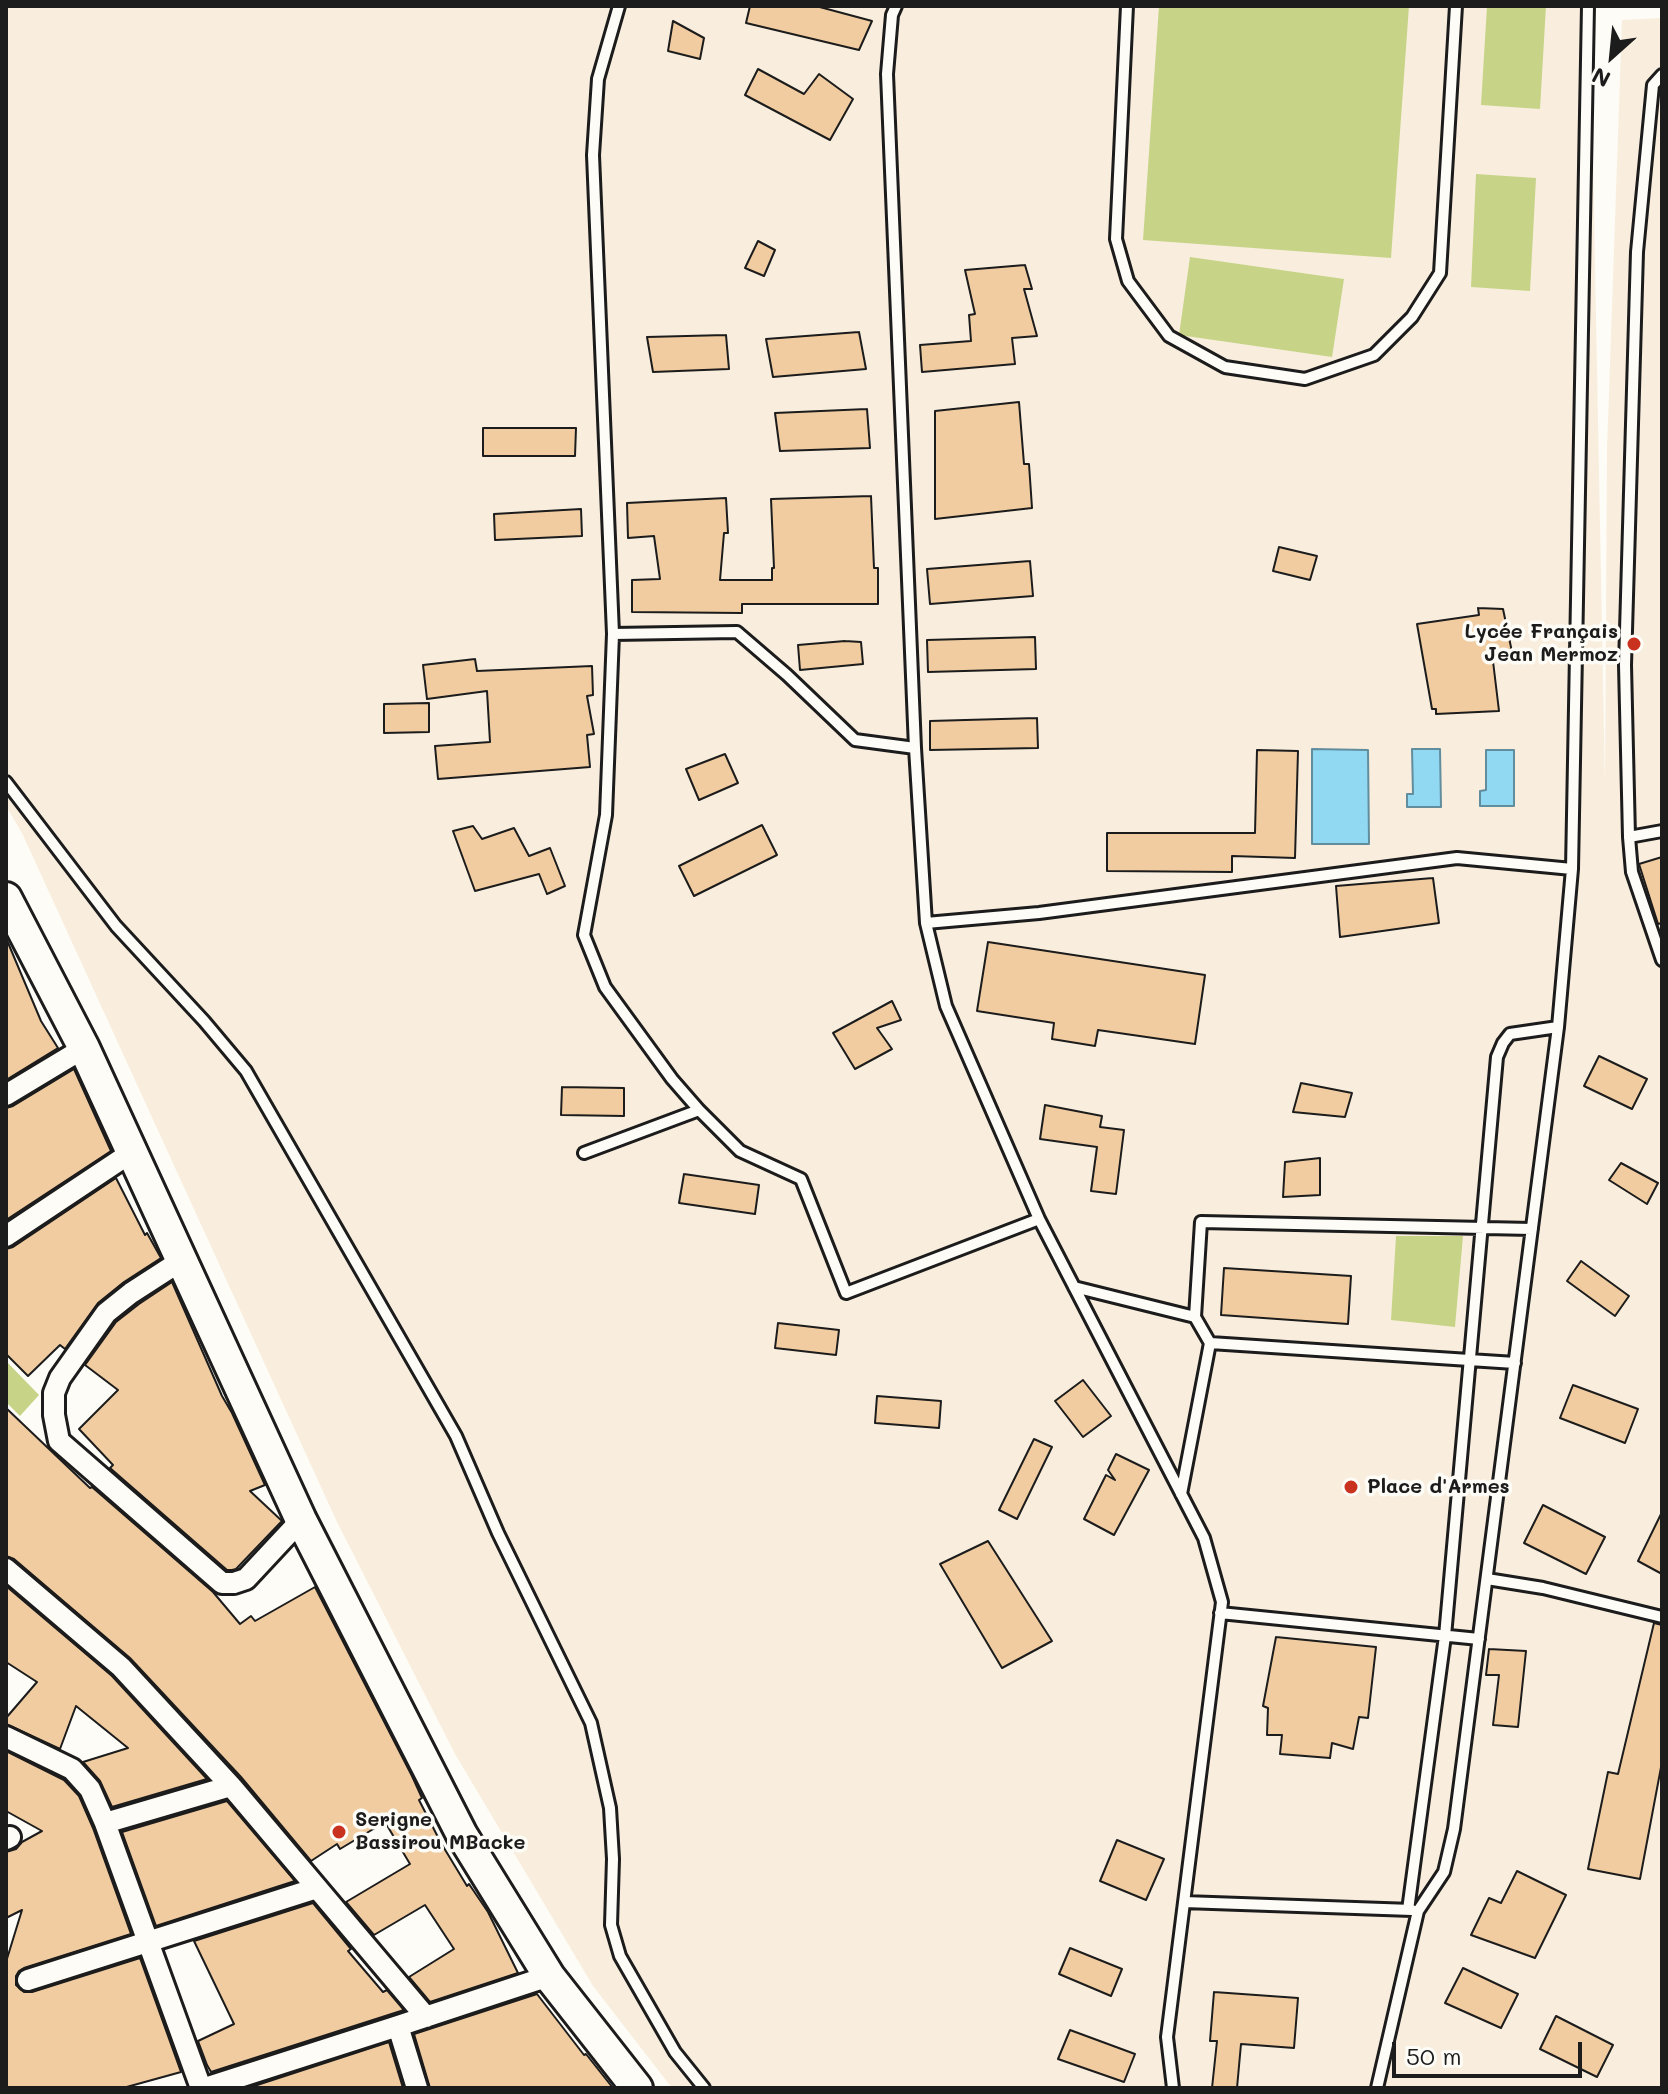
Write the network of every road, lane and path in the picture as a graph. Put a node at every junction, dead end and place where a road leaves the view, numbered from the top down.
1 (619, 6) edge
2 (896, 6) edge
3 (1127, 6) edge
4 (1456, 6) edge
5 (1588, 6) edge
6 (1662, 75) edge
7 (613, 634) junction
8 (915, 748) junction
9 (6, 782) edge
10 (1662, 831) edge
11 (1629, 837) junction
12 (1572, 869) junction
13 (6, 898) edge
14 (926, 923) junction
15 (1662, 960) edge
16 (1558, 1027) junction
17 (84, 1048) junction
18 (6, 1095) edge
19 (699, 1110) junction
20 (132, 1152) junction
21 (584, 1153) dead end
22 (1039, 1219) junction
23 (1482, 1228) junction
24 (1532, 1229) junction
25 (6, 1236) edge
26 (182, 1260) junction
27 (1074, 1287) junction
28 (1195, 1317) junction
29 (1210, 1343) junction
30 (1470, 1360) junction
31 (1515, 1363) junction
32 (1181, 1494) junction
33 (301, 1520) junction
34 (6, 1569) edge
35 (1487, 1579) junction
36 (1220, 1613) junction
37 (1662, 1617) edge
38 (1445, 1636) junction
39 (1479, 1639) junction
40 (6, 1737) edge
41 (231, 1786) junction
42 (105, 1823) junction
43 (317, 1888) junction
44 (1184, 1902) junction
45 (1413, 1910) junction
46 (147, 1942) junction
47 (549, 1976) junction
48 (28, 1980) dead end
49 (426, 2017) junction
50 (398, 2026) junction
51 (210, 2087) edge
52 (417, 2088) edge
53 (637, 2088) edge
54 (704, 2088) edge
55 (1173, 2088) edge
56 (1377, 2088) edge

1 - 7 lane
2 - 8 lane
3 - 4 lane
5 - 12 lane
6 - 11 lane
7 - 8 lane
7 - 19 lane
8 - 14 lane
9 - 54 lane
10 - 11 lane
11 - 15 lane
12 - 14 lane
12 - 16 lane
13 - 17 street
14 - 22 lane
16 - 23 lane
16 - 24 lane
17 - 18 street
17 - 20 street
19 - 21 lane
19 - 22 lane
20 - 25 street
20 - 26 street
22 - 27 lane
23 - 24 lane
23 - 28 lane
23 - 30 lane
24 - 31 lane
26 - 33 street
26 - 33 street
27 - 28 lane
27 - 32 lane
28 - 29 lane
29 - 30 lane
29 - 32 lane
30 - 31 lane
30 - 38 lane
31 - 35 lane
32 - 36 lane
33 - 47 street
34 - 41 street
35 - 37 lane
35 - 39 lane
36 - 38 lane
36 - 44 lane
38 - 39 lane
38 - 45 lane
39 - 45 lane
40 - 42 street
41 - 42 street
41 - 43 street
42 - 46 street
43 - 46 street
43 - 49 street
44 - 45 lane
44 - 55 lane
45 - 56 lane
46 - 48 street
46 - 51 street
47 - 49 street
47 - 53 street
49 - 50 street
50 - 51 street
50 - 52 street

